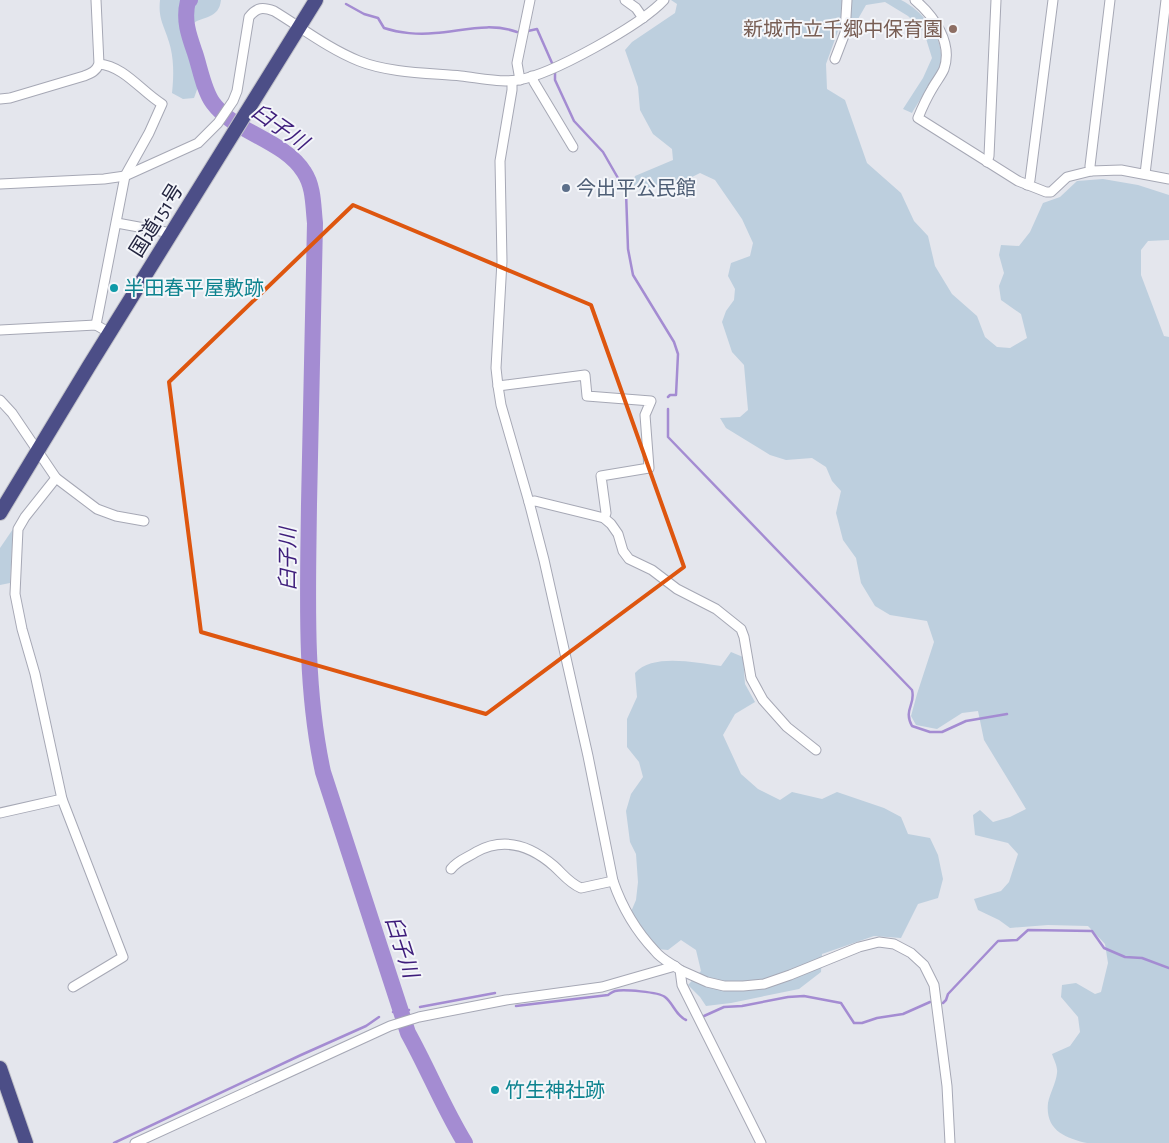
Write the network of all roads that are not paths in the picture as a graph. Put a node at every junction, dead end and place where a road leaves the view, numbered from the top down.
1 (96, 0) edge
2 (316, 0) edge
3 (530, 0) edge
4 (625, 0) edge
5 (664, 0) edge
6 (847, 0) edge
7 (915, 0) edge
8 (996, 0) edge
9 (1053, 0) edge
10 (1110, 0) edge
11 (1166, 0) edge
12 (643, 18) junction
13 (300, 26) junction
14 (834, 58) dead end
15 (100, 64) junction
16 (532, 76) junction
17 (516, 80) junction
18 (0, 99) edge
19 (573, 147) dead end
20 (988, 162) junction
21 (1091, 171) junction
22 (1146, 174) junction
23 (125, 176) junction
24 (1169, 179) edge
25 (0, 184) edge
26 (1027, 185) junction
27 (117, 223) junction
28 (171, 234) junction
29 (96, 325) junction
30 (0, 330) edge
31 (110, 333) junction
32 (498, 386) junction
33 (0, 400) edge
34 (37, 451) junction
35 (56, 478) junction
36 (529, 502) junction
37 (0, 513) edge
38 (604, 518) junction
39 (144, 521) dead end
40 (816, 750) dead end
41 (62, 798) junction
42 (0, 813) edge
43 (451, 869) dead end
44 (613, 881) junction
45 (677, 968) junction
46 (73, 988) dead end
47 (0, 1068) edge
48 (26, 1143) edge
49 (135, 1143) edge
50 (761, 1143) edge
51 (950, 1143) edge

1 - 15 street
2 - 13 highway, 国道151号
3 - 17 street
4 - 12 street
5 - 12 street
6 - 14 street
7 - 20 street
8 - 20 street
9 - 26 street
10 - 21 street
11 - 22 street
12 - 16 street
13 - 17 street
13 - 23 street
13 - 28 highway, 国道151号
15 - 18 street
15 - 23 street
16 - 17 street
16 - 19 street
17 - 32 street
20 - 26 street
21 - 22 street
21 - 26 street
22 - 24 street
23 - 25 street
23 - 27 street
27 - 28 street
27 - 29 street
28 - 31 highway, 国道151号
29 - 30 street
29 - 31 street
31 - 34 highway, 国道151号
32 - 36 street
32 - 38 street
33 - 34 street
34 - 35 street
34 - 37 highway, 国道151号
35 - 39 street
35 - 41 street
36 - 38 street
36 - 44 street
38 - 40 street
41 - 42 street
41 - 46 street
43 - 44 street
44 - 45 street
45 - 49 street
45 - 50 street
45 - 51 street
47 - 48 highway

